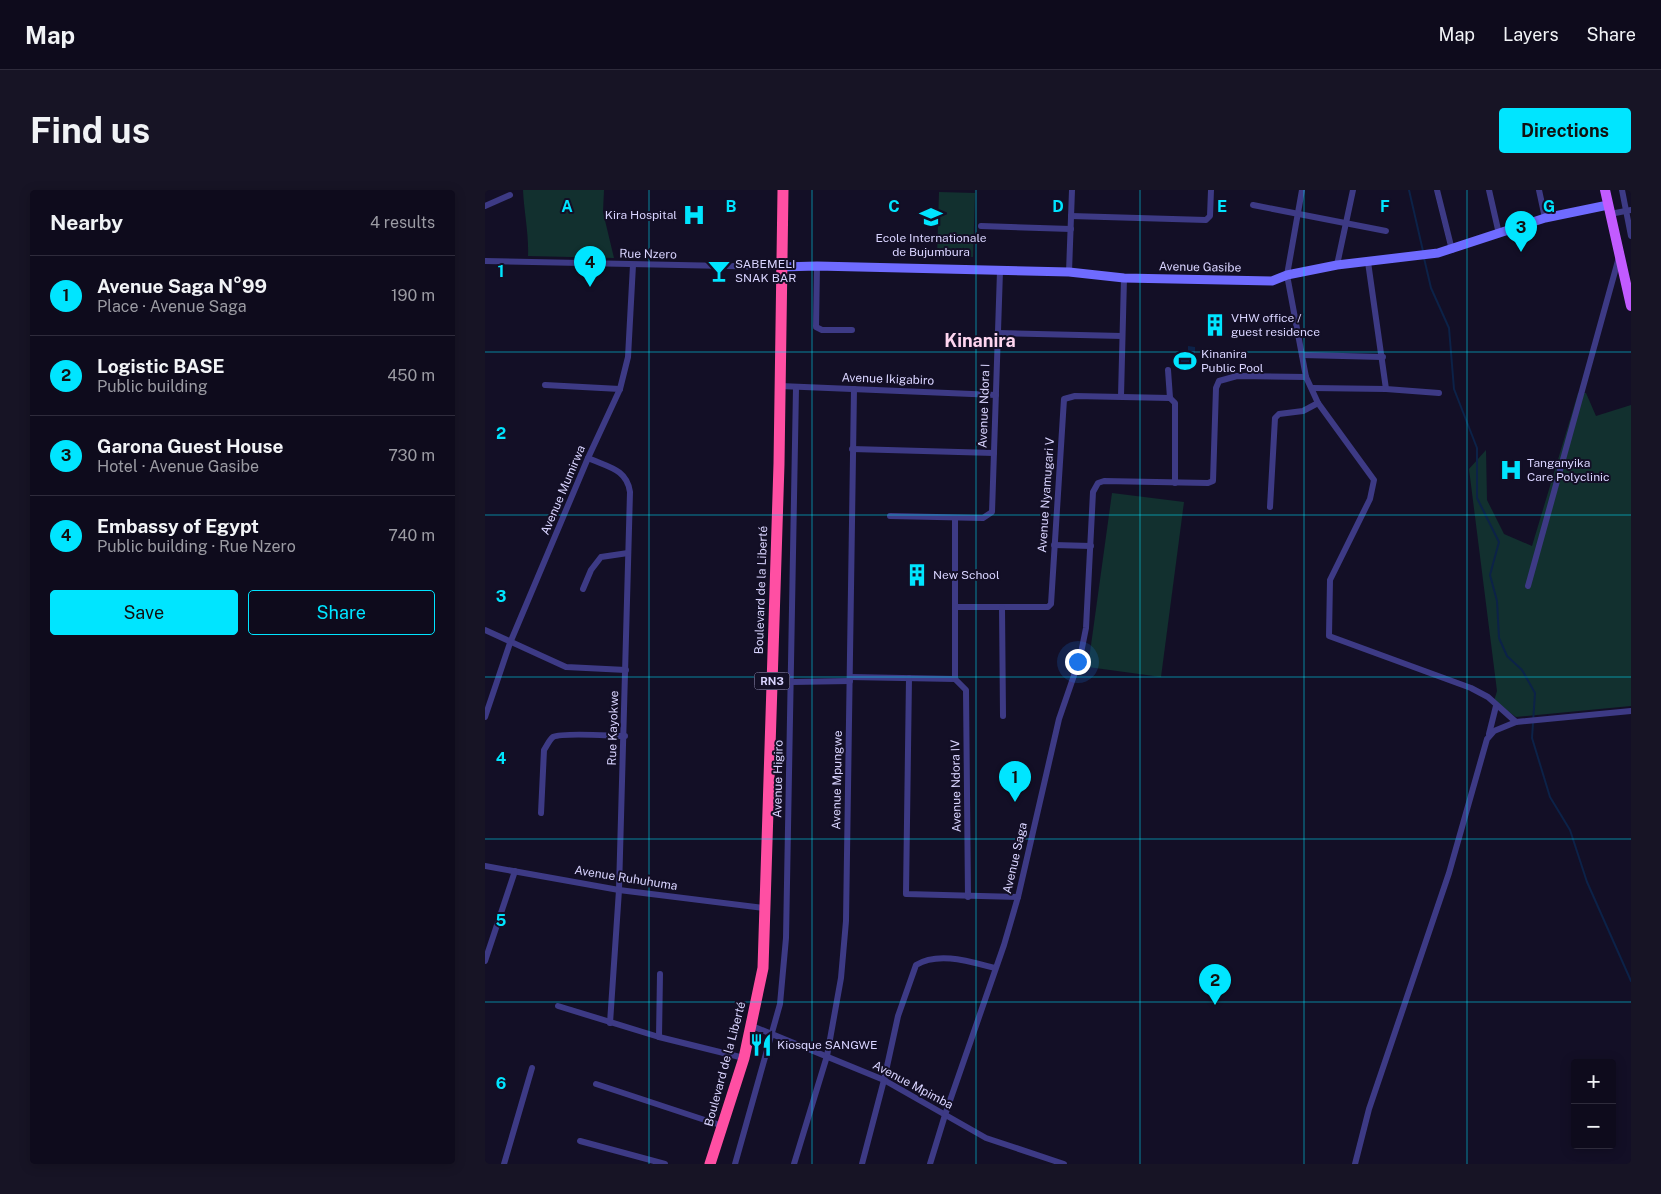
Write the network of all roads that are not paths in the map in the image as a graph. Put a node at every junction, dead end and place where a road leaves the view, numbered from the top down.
1 (783, 190) edge
2 (1072, 190) edge
3 (1211, 190) edge
4 (1302, 190) edge
5 (1353, 190) edge
6 (1437, 190) edge
7 (1489, 190) edge
8 (1539, 190) edge
9 (1605, 190) edge
10 (1622, 190) edge
11 (510, 195) dead end
12 (1253, 204) dead end
13 (485, 206) edge
14 (1609, 210) junction
15 (1629, 210) edge
16 (1298, 214) junction
17 (1071, 216) junction
18 (1545, 218) junction
19 (1347, 223) junction
20 (981, 226) dead end
21 (1071, 229) junction
22 (1385, 231) dead end
23 (1499, 234) junction
24 (1631, 236) edge
25 (1452, 250) junction
26 (1619, 256) junction
27 (485, 261) edge
28 (1368, 262) junction
29 (633, 265) junction
30 (1337, 265) junction
31 (817, 266) junction
32 (781, 267) junction
33 (1000, 271) junction
34 (1069, 272) junction
35 (1287, 275) junction
36 (1124, 278) junction
37 (1628, 279) edge
38 (1631, 306) edge
39 (852, 330) dead end
40 (998, 333) junction
41 (1122, 336) junction
42 (1302, 355) junction
43 (1383, 357) junction
44 (1169, 370) dead end
45 (1306, 377) junction
46 (545, 385) dead end
47 (780, 386) junction
48 (796, 388) junction
49 (1312, 388) junction
50 (620, 389) junction
51 (854, 389) junction
52 (1386, 389) junction
53 (1439, 393) dead end
54 (996, 395) junction
55 (1121, 396) junction
56 (1169, 398) junction
57 (1318, 403) junction
58 (852, 448) junction
59 (994, 453) junction
60 (588, 458) junction
61 (1177, 482) junction
62 (1270, 507) dead end
63 (890, 516) dead end
64 (955, 518) junction
65 (1054, 545) junction
66 (1091, 546) junction
67 (628, 553) junction
68 (1528, 586) dead end
69 (583, 589) dead end
70 (956, 607) junction
71 (1002, 608) junction
72 (485, 630) edge
73 (510, 643) junction
74 (626, 670) junction
75 (909, 678) junction
76 (850, 679) junction
77 (955, 679) junction
78 (791, 682) junction
79 (1496, 706) junction
80 (1631, 711) edge
81 (1003, 716) dead end
82 (485, 718) edge
83 (1516, 722) junction
84 (1489, 734) junction
85 (625, 736) junction
86 (541, 813) dead end
87 (485, 866) edge
88 (515, 871) junction
89 (619, 890) junction
90 (968, 897) junction
91 (1018, 897) junction
92 (764, 908) junction
93 (485, 960) edge
94 (995, 968) junction
95 (660, 974) dead end
96 (558, 1006) dead end
97 (610, 1023) junction
98 (752, 1026) junction
99 (773, 1034) junction
100 (659, 1037) junction
101 (827, 1056) junction
102 (743, 1058) junction
103 (532, 1068) dead end
104 (884, 1080) junction
105 (596, 1084) dead end
106 (945, 1115) junction
107 (723, 1126) junction
108 (580, 1141) dead end
109 (504, 1164) edge
110 (665, 1164) edge
111 (710, 1164) edge
112 (735, 1164) edge
113 (794, 1164) edge
114 (862, 1164) edge
115 (930, 1164) edge
116 (1064, 1164) edge
117 (1355, 1164) edge

1 - 32 highway, Boulevard de la Liberté / RN3
2 - 17 street
3 - 17 street
4 - 16 street
5 - 19 street
6 - 25 street
7 - 23 street
8 - 18 street
9 - 14 main road
10 - 15 street
11 - 13 street
12 - 16 street
14 - 15 street
14 - 18 street, Avenue Gasibe
14 - 26 main road
15 - 24 street
16 - 19 street
16 - 35 street
17 - 21 street
18 - 23 street, Avenue Gasibe
19 - 22 street
19 - 30 street
20 - 21 street
21 - 34 street
23 - 25 street, Avenue Gasibe
25 - 28 street, Avenue Gasibe
26 - 37 main road
26 - 68 street
27 - 29 street, Rue Nzero
28 - 30 street, Avenue Gasibe
28 - 43 street
29 - 32 street, Rue Nzero
29 - 50 street, Avenue Mumirwa
30 - 35 street, Avenue Gasibe
31 - 32 street, Avenue Gasibe
31 - 33 street, Avenue Gasibe
31 - 39 street
32 - 47 highway, Boulevard de la Liberté / RN3
33 - 34 street, Avenue Gasibe
33 - 40 street, Avenue Ndora I
34 - 36 street, Avenue Gasibe
35 - 36 street, Avenue Gasibe
35 - 42 street
36 - 41 street
37 - 38 main road
40 - 41 street
40 - 54 street, Avenue Ndora I
41 - 55 street
42 - 43 street
42 - 45 street
43 - 52 street
44 - 56 street
45 - 49 street
45 - 61 street
46 - 50 street
47 - 48 street, Avenue Ikigabiro
47 - 92 highway, Boulevard de la Liberté / RN3
48 - 51 street, Avenue Ikigabiro
48 - 78 street, Avenue Higiro
49 - 52 street
49 - 57 street
50 - 60 street, Avenue Mumirwa
51 - 54 street, Avenue Ikigabiro
51 - 58 street, Avenue Mpungwe
52 - 53 street
54 - 59 street, Avenue Ndora I
55 - 56 street, Avenue Nyamugari V
55 - 65 street, Avenue Nyamugari V
56 - 61 street
57 - 62 street
57 - 79 street
58 - 59 street
58 - 76 street, Avenue Mpungwe
59 - 64 street, Avenue Ndora I
60 - 67 street, Rue Kayokwe
60 - 73 street, Avenue Mumirwa
61 - 66 street, Avenue Saga
63 - 64 street
64 - 70 street
65 - 66 street
65 - 71 street, Avenue Nyamugari V
66 - 91 street, Avenue Saga
67 - 69 street
67 - 74 street, Rue Kayokwe
70 - 71 street, Avenue Nyamugari V
70 - 77 street
71 - 81 street
72 - 73 street
73 - 74 street
73 - 82 street, Avenue Mumirwa
74 - 85 street, Rue Kayokwe
75 - 76 street
75 - 77 street
75 - 90 street
76 - 78 street
76 - 101 street, Avenue Mpungwe
77 - 90 street, Avenue Ndora IV
78 - 99 street, Avenue Higiro
79 - 83 street
79 - 84 street
80 - 83 street
83 - 84 street
84 - 117 street
85 - 86 street
85 - 89 street, Rue Kayokwe
87 - 88 street, Avenue Ruhuhuma
88 - 89 street, Avenue Ruhuhuma
88 - 93 street
89 - 92 street, Avenue Ruhuhuma
89 - 97 street, Rue Kayokwe
90 - 91 street
91 - 94 street, Avenue Saga
92 - 98 highway, Boulevard de la Liberté / RN3
94 - 104 street
94 - 106 street, Avenue Saga
95 - 100 street
96 - 97 street
97 - 100 street
98 - 99 street, Avenue Mpimba
98 - 102 highway, Boulevard de la Liberté / RN3
99 - 101 street, Avenue Mpimba
99 - 112 street, Avenue Higiro
100 - 102 street
101 - 104 street, Avenue Mpimba
101 - 113 street, Avenue Mpungwe
102 - 107 highway, Boulevard de la Liberté / RN3
103 - 109 street
104 - 106 street, Avenue Mpimba
104 - 114 street
105 - 107 street
106 - 115 street, Avenue Saga
106 - 116 street, Avenue Mpimba
107 - 111 highway, Boulevard de la Liberté / RN3
108 - 110 street

